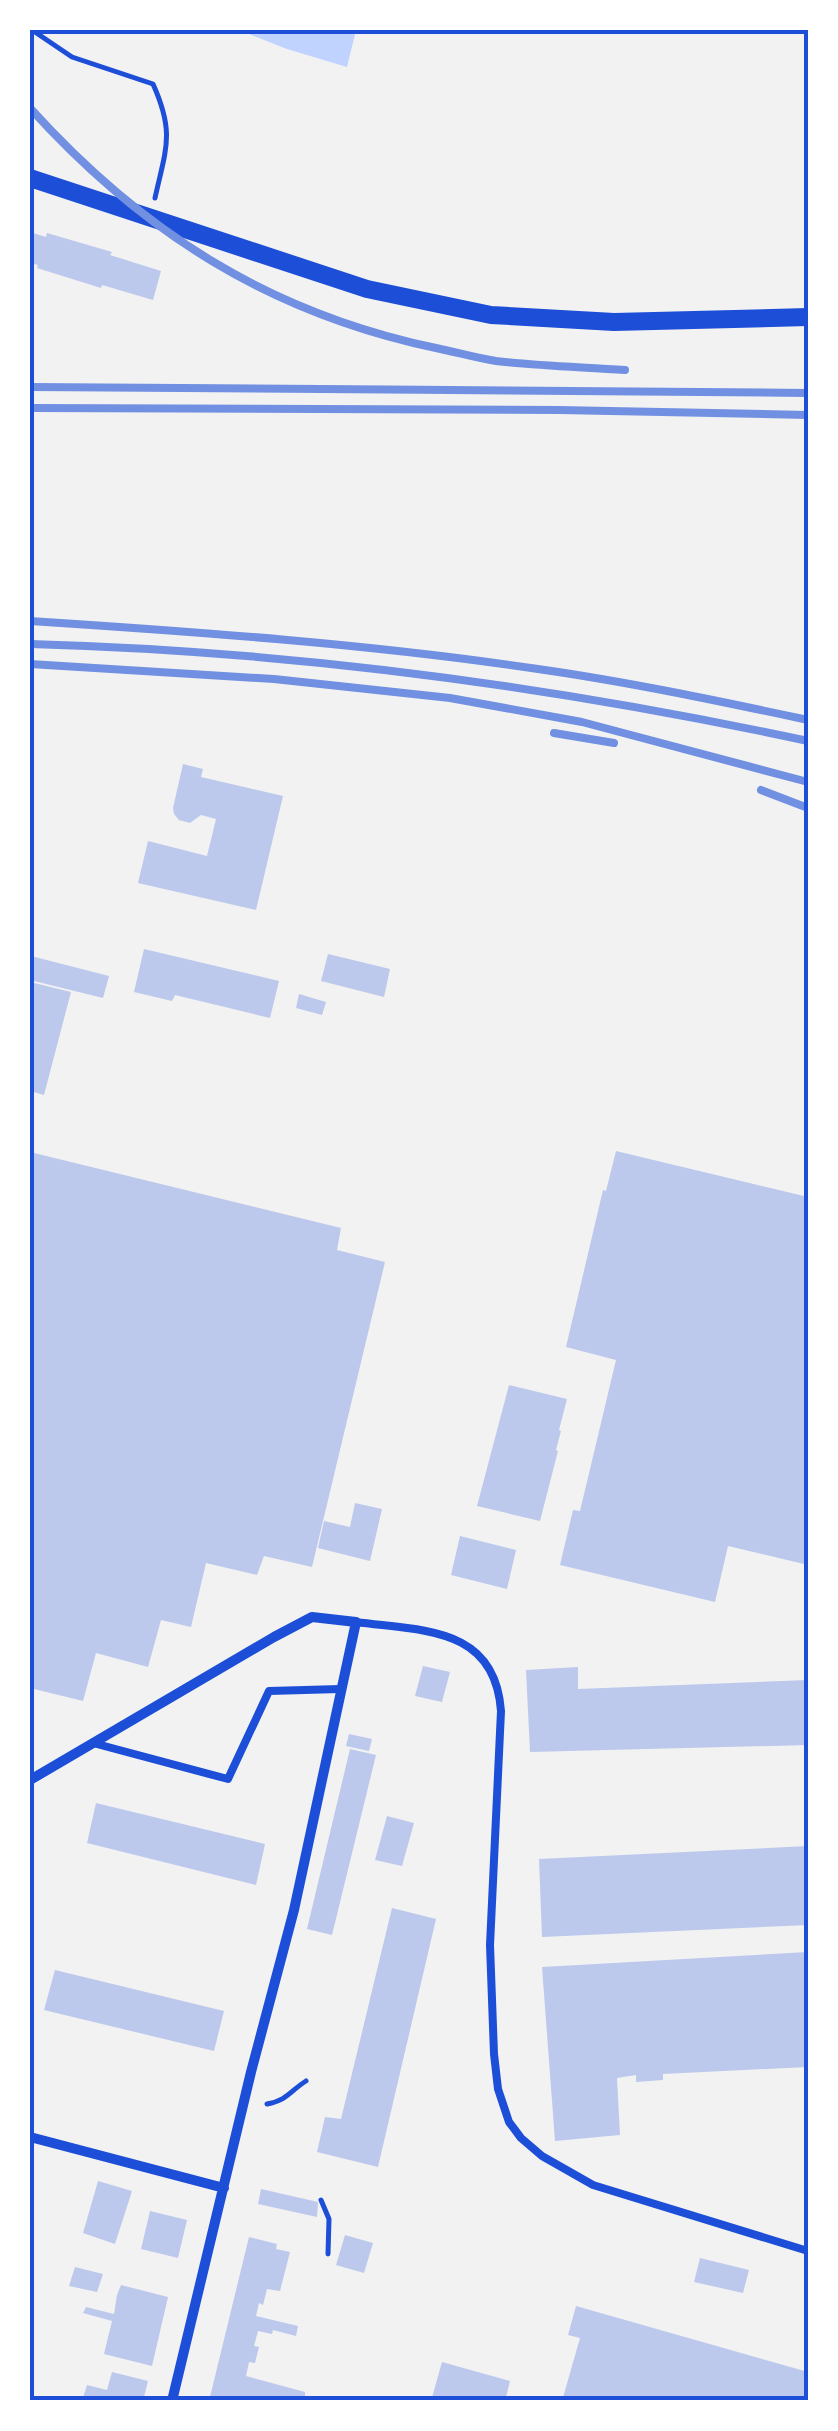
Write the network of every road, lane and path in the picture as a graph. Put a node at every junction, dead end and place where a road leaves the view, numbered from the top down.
1 (32, 30) edge
2 (30, 178) edge
3 (150, 217) junction
4 (808, 317) edge
5 (356, 1622) junction
6 (340, 1689) junction
7 (93, 1743) junction
8 (30, 1780) edge
9 (306, 2081) dead end
10 (267, 2104) dead end
11 (30, 2137) edge
12 (224, 2188) junction
13 (322, 2200) dead end
14 (808, 2250) edge
15 (328, 2254) dead end
16 (172, 2401) edge

1 - 3 path
2 - 3 street
3 - 4 street
5 - 6 street
5 - 7 street
5 - 14 lane
6 - 7 lane
6 - 12 street
7 - 8 street
9 - 10 path
11 - 12 street
12 - 16 street
13 - 15 path

